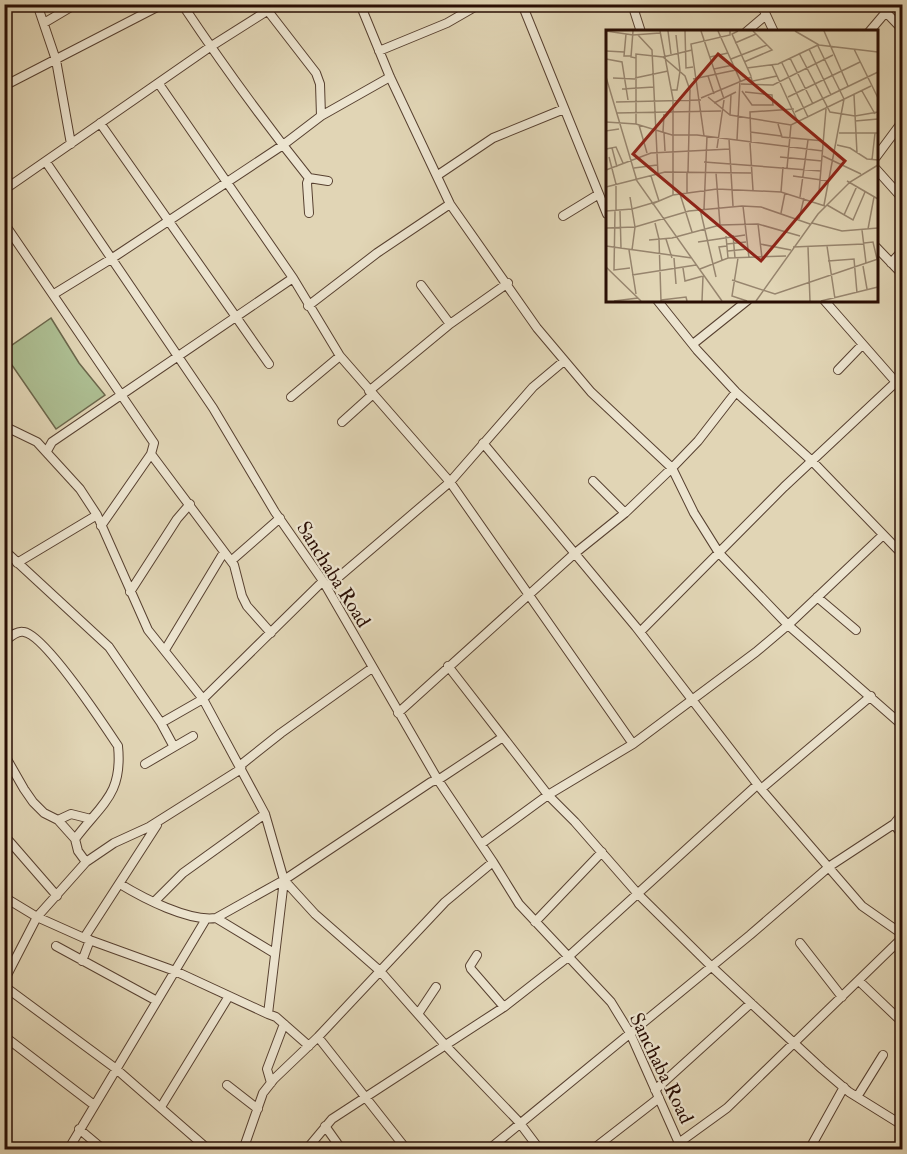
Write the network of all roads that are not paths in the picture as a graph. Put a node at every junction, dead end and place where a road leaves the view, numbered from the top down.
1 (37, 4) edge
2 (76, 4) edge
3 (163, 4) edge
4 (182, 4) edge
5 (278, 4) edge
6 (360, 4) edge
7 (480, 4) edge
8 (522, 4) edge
9 (632, 4) edge
10 (761, 4) edge
11 (878, 4) edge
12 (149, 8) edge
13 (268, 11) junction
14 (886, 12) junction
15 (766, 15) junction
16 (44, 23) junction
17 (903, 28) edge
18 (640, 30) edge
19 (748, 30) edge
20 (773, 30) edge
21 (871, 30) edge
22 (210, 47) junction
23 (379, 51) junction
24 (56, 60) junction
25 (390, 77) junction
26 (159, 84) junction
27 (4, 86) edge
28 (564, 109) junction
29 (321, 116) junction
30 (100, 123) junction
31 (902, 125) edge
32 (70, 144) junction
33 (282, 145) junction
34 (877, 156) edge
35 (46, 162) junction
36 (877, 170) edge
37 (438, 175) junction
38 (309, 178) junction
39 (328, 181) dead end
40 (226, 182) junction
41 (4, 190) edge
42 (599, 194) junction
43 (903, 198) edge
44 (450, 204) junction
45 (606, 212) edge
46 (309, 213) dead end
47 (563, 216) dead end
48 (168, 221) junction
49 (4, 223) edge
50 (877, 248) edge
51 (903, 251) edge
52 (111, 259) junction
53 (891, 263) junction
54 (903, 274) edge
55 (293, 278) junction
56 (507, 284) junction
57 (421, 285) dead end
58 (54, 294) junction
59 (659, 302) edge
60 (746, 302) edge
61 (826, 302) edge
62 (308, 306) junction
63 (237, 315) junction
64 (450, 324) junction
65 (693, 344) junction
66 (862, 345) junction
67 (339, 356) junction
68 (178, 357) junction
69 (564, 361) junction
70 (269, 364) dead end
71 (838, 370) dead end
72 (895, 383) junction
73 (903, 389) edge
74 (736, 392) junction
75 (370, 393) junction
76 (123, 395) junction
77 (291, 397) dead end
78 (342, 422) dead end
79 (4, 426) edge
80 (483, 444) junction
81 (47, 451) junction
82 (151, 454) junction
83 (812, 461) junction
84 (672, 468) junction
85 (593, 481) dead end
86 (450, 482) junction
87 (190, 504) junction
88 (625, 513) junction
89 (97, 514) junction
90 (280, 518) junction
91 (101, 526) junction
92 (883, 535) junction
93 (4, 550) edge
94 (224, 552) junction
95 (719, 553) junction
96 (902, 553) edge
97 (574, 554) junction
98 (231, 561) junction
99 (17, 562) junction
100 (325, 584) junction
101 (130, 592) junction
102 (529, 594) junction
103 (817, 597) junction
104 (788, 625) junction
105 (856, 630) dead end
106 (640, 632) junction
107 (271, 633) junction
108 (4, 642) edge
109 (165, 650) junction
110 (448, 666) junction
111 (372, 668) junction
112 (871, 696) junction
113 (203, 699) junction
114 (692, 700) junction
115 (398, 713) junction
116 (161, 723) junction
117 (903, 725) edge
118 (193, 736) dead end
119 (503, 737) junction
120 (633, 744) junction
121 (174, 747) junction
122 (4, 754) edge
123 (145, 764) dead end
124 (241, 769) junction
125 (438, 780) junction
126 (759, 787) junction
127 (548, 795) junction
128 (266, 814) junction
129 (903, 814) edge
130 (91, 819) junction
131 (58, 820) junction
132 (159, 821) junction
133 (894, 824) junction
134 (4, 835) edge
135 (903, 835) edge
136 (75, 839) junction
137 (481, 844) junction
138 (602, 852) junction
139 (86, 862) junction
140 (493, 862) junction
141 (830, 866) junction
142 (284, 880) junction
143 (120, 884) junction
144 (638, 894) junction
145 (57, 896) junction
146 (4, 897) edge
147 (154, 902) junction
148 (37, 917) junction
149 (216, 918) junction
150 (206, 919) junction
151 (535, 922) junction
152 (903, 936) edge
153 (87, 939) junction
154 (800, 943) dead end
155 (56, 946) dead end
156 (274, 952) junction
157 (477, 955) dead end
158 (568, 957) junction
159 (82, 961) junction
160 (712, 967) junction
161 (175, 971) junction
162 (380, 971) junction
163 (4, 981) edge
164 (859, 981) junction
165 (4, 986) edge
166 (436, 987) dead end
167 (229, 996) junction
168 (842, 997) junction
169 (157, 1001) junction
170 (751, 1003) junction
171 (504, 1007) junction
172 (268, 1014) junction
173 (418, 1014) junction
174 (903, 1022) edge
175 (284, 1024) junction
176 (630, 1033) junction
177 (4, 1036) edge
178 (318, 1037) junction
179 (793, 1042) junction
180 (309, 1046) junction
181 (446, 1046) junction
182 (883, 1055) dead end
183 (116, 1068) junction
184 (271, 1083) junction
185 (226, 1085) dead end
186 (844, 1087) junction
187 (655, 1090) junction
188 (367, 1096) junction
189 (858, 1097) junction
190 (659, 1098) junction
191 (94, 1105) junction
192 (161, 1107) junction
193 (258, 1109) junction
194 (519, 1122) junction
195 (903, 1125) edge
196 (325, 1126) junction
197 (79, 1130) junction
198 (681, 1146) edge
199 (68, 1149) edge
200 (104, 1149) edge
201 (209, 1149) edge
202 (243, 1149) edge
203 (306, 1149) edge
204 (342, 1149) edge
205 (407, 1149) edge
206 (488, 1149) edge
207 (540, 1149) edge
208 (592, 1149) edge
209 (669, 1149) edge
210 (810, 1149) edge

1 - 16 street
2 - 16 street
3 - 12 street
4 - 22 street
5 - 13 street
6 - 23 street
7 - 23 street
8 - 28 street
9 - 18 street
10 - 15 street
11 - 14 street
12 - 24 street
13 - 22 street
13 - 29 street
14 - 17 street
14 - 21 street
15 - 19 street
15 - 20 street
16 - 24 street
22 - 26 street
22 - 33 street
23 - 25 street
24 - 27 street
24 - 32 street
25 - 29 street
25 - 37 street
26 - 30 street
26 - 40 street
28 - 37 street
28 - 42 street
29 - 33 street
30 - 32 street
30 - 48 street
31 - 34 street
32 - 35 street
33 - 38 street
33 - 40 street
35 - 41 street
35 - 52 street, Sanchaba Road
36 - 43 street
37 - 44 street
38 - 39 street
38 - 46 street
40 - 48 street
40 - 55 street
42 - 45 street
42 - 47 street
44 - 56 street
44 - 62 street
48 - 52 street
48 - 63 street
49 - 58 street
50 - 53 street
51 - 53 street
52 - 58 street
52 - 68 street, Sanchaba Road
53 - 54 street
55 - 62 street
55 - 63 street
56 - 64 street
56 - 69 street
57 - 64 street
58 - 76 street
59 - 65 street
60 - 65 street
61 - 66 street
62 - 67 street
63 - 68 street
63 - 70 street
64 - 75 street
65 - 74 street
66 - 71 street
66 - 72 street
67 - 75 street
67 - 77 street
68 - 76 street
68 - 90 street, Sanchaba Road
69 - 80 street
69 - 84 street
72 - 73 street
72 - 83 street
74 - 83 street
74 - 84 street
75 - 78 street
75 - 86 street
76 - 81 street
76 - 82 street
79 - 81 street
80 - 86 street
80 - 97 street
81 - 89 street
82 - 87 street
82 - 91 street
83 - 92 street
83 - 95 street
84 - 88 street
84 - 95 street
85 - 88 street
86 - 100 street
86 - 102 street
87 - 94 street
87 - 101 street
88 - 97 street
89 - 91 street
89 - 99 street
90 - 98 street
90 - 100 street, Sanchaba Road
91 - 101 street
92 - 96 street
92 - 103 street
93 - 99 street
94 - 98 street
94 - 109 street
95 - 104 street
95 - 106 street
97 - 102 street
97 - 106 street
98 - 107 street
99 - 116 street
100 - 107 street
100 - 111 street, Sanchaba Road
101 - 109 street
102 - 110 street
102 - 120 street
103 - 104 street
103 - 105 street
104 - 112 street
104 - 114 street
106 - 114 street
107 - 113 street
108 - 130 street
109 - 113 street
110 - 115 street
110 - 119 street
111 - 115 street, Sanchaba Road
111 - 124 street
112 - 117 street
112 - 126 street
113 - 116 street
113 - 124 street
114 - 120 street
114 - 126 street
115 - 125 street, Sanchaba Road
116 - 121 street
118 - 121 street
119 - 125 street
119 - 127 street
120 - 127 street
121 - 123 street
122 - 131 street
124 - 128 street
124 - 132 street
125 - 137 street, Sanchaba Road
125 - 142 street
126 - 141 street
126 - 144 street
127 - 137 street
127 - 138 street
128 - 142 street
128 - 147 street
129 - 133 street
130 - 131 street
130 - 136 street
131 - 136 street
132 - 139 street
132 - 143 street
133 - 135 street
133 - 141 street
134 - 145 street
136 - 139 street
137 - 140 street, Sanchaba Road
138 - 144 street
138 - 151 street
139 - 145 street
140 - 151 street, Sanchaba Road
140 - 162 street
141 - 152 street
141 - 160 street
142 - 149 street
142 - 156 street
142 - 162 street
143 - 147 street
143 - 153 street
144 - 158 street
144 - 160 street
145 - 148 street
146 - 148 street
147 - 150 street
148 - 153 street
148 - 163 street
149 - 150 street
149 - 156 street
150 - 161 street
151 - 158 street, Sanchaba Road
152 - 164 street
153 - 159 street
153 - 161 street
154 - 168 street
155 - 159 street
156 - 172 street
157 - 171 street
158 - 171 street
158 - 176 street, Sanchaba Road
159 - 169 street
160 - 170 street
160 - 176 street
161 - 167 street
161 - 169 street
162 - 173 street
162 - 178 street
164 - 168 street
164 - 174 street
165 - 183 street
166 - 173 street
167 - 172 street
167 - 192 street
168 - 179 street
169 - 183 street
170 - 179 street
170 - 187 street
171 - 181 street
172 - 175 street
173 - 181 street
175 - 180 street
175 - 184 street
176 - 187 street, Sanchaba Road
176 - 194 street
177 - 191 street
178 - 180 street
178 - 188 street
179 - 186 street
179 - 198 street
180 - 184 street
181 - 188 street
181 - 194 street
182 - 189 street
183 - 191 street
183 - 192 street
184 - 193 street
185 - 193 street
186 - 189 street
186 - 210 street
187 - 190 street, Sanchaba Road
188 - 196 street
188 - 205 street
189 - 195 street
190 - 198 street, Sanchaba Road
190 - 208 street
191 - 197 street
192 - 201 street
193 - 202 street
194 - 206 street
194 - 207 street
196 - 203 street
196 - 204 street
197 - 199 street
197 - 200 street
198 - 209 street

